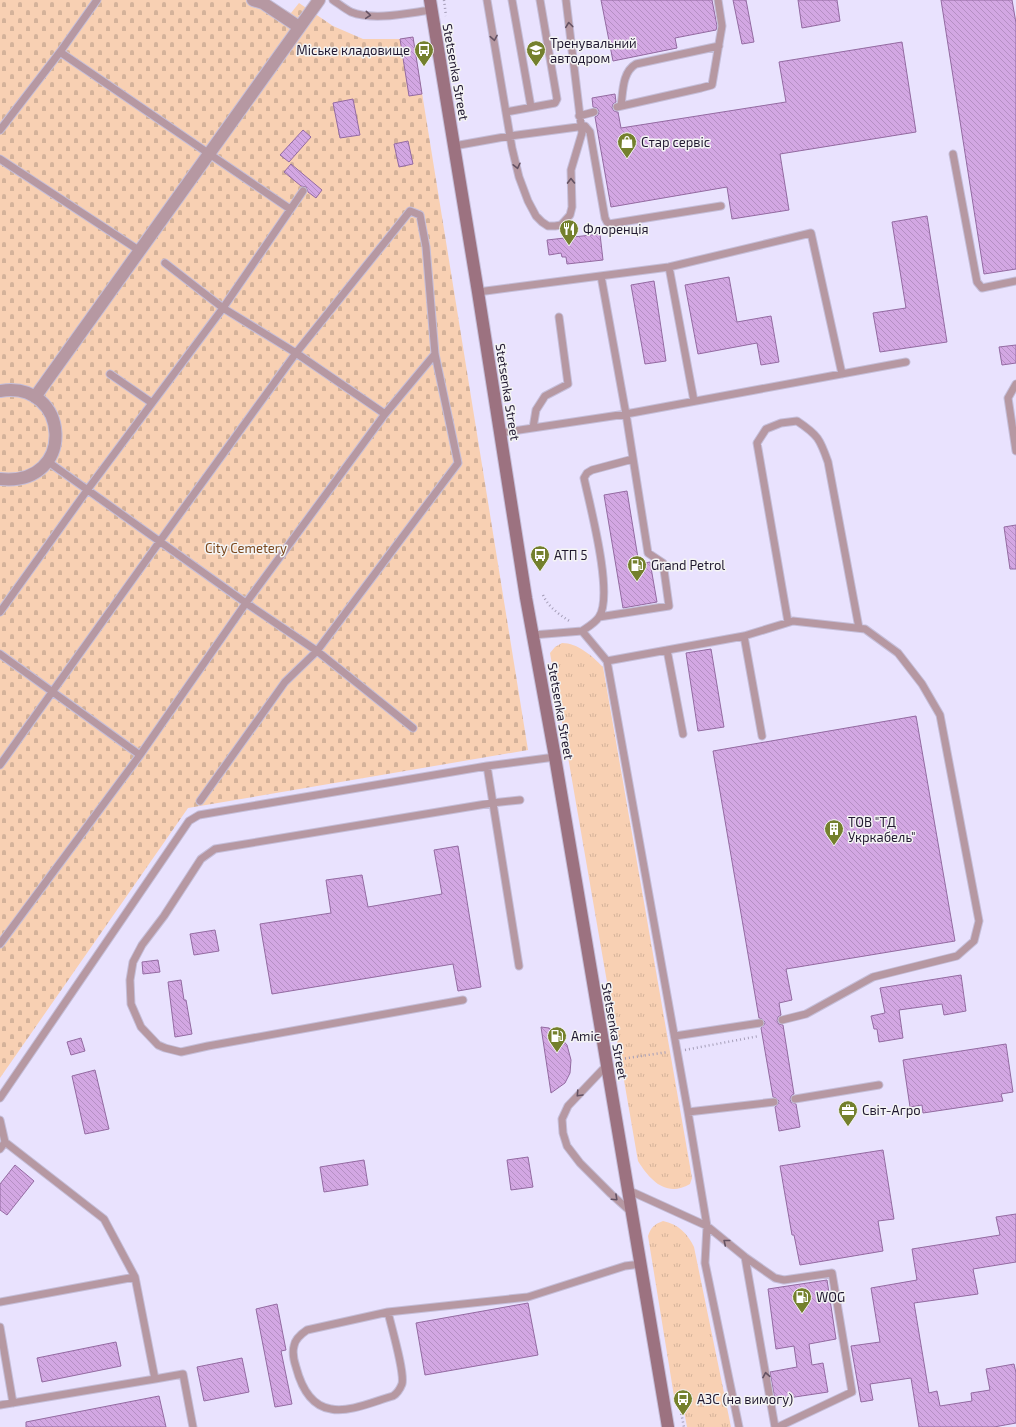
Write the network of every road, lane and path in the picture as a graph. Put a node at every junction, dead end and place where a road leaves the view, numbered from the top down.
1 (97, 0) edge
2 (253, 0) edge
3 (318, 0) edge
4 (333, 0) edge
5 (487, 0) edge
6 (512, 0) edge
7 (540, 0) edge
8 (566, 0) edge
9 (718, 0) edge
10 (431, 5) edge
11 (299, 27) junction
12 (719, 46) junction
13 (60, 52) junction
14 (531, 107) junction
15 (506, 112) junction
16 (594, 112) dead end
17 (580, 116) junction
18 (581, 126) junction
19 (0, 130) edge
20 (510, 136) junction
21 (454, 146) junction
22 (210, 154) junction
23 (953, 154) dead end
24 (0, 159) edge
25 (303, 191) dead end
26 (721, 206) dead end
27 (290, 209) junction
28 (140, 251) junction
29 (165, 263) dead end
30 (669, 267) junction
31 (601, 276) junction
32 (1016, 281) edge
33 (478, 292) junction
34 (223, 308) junction
35 (559, 317) dead end
36 (296, 353) junction
37 (435, 354) junction
38 (906, 362) dead end
39 (110, 374) dead end
40 (842, 374) junction
41 (1016, 384) edge
42 (0, 391) edge
43 (35, 397) junction
44 (694, 401) junction
45 (152, 403) junction
46 (386, 414) junction
47 (626, 414) junction
48 (533, 428) junction
49 (500, 433) junction
50 (1016, 451) edge
51 (633, 459) junction
52 (47, 461) junction
53 (0, 479) edge
54 (88, 489) junction
55 (160, 541) junction
56 (543, 595) dead end
57 (246, 603) junction
58 (0, 612) edge
59 (599, 617) junction
60 (788, 622) junction
61 (859, 628) junction
62 (582, 631) junction
63 (533, 635) junction
64 (744, 636) junction
65 (667, 650) junction
66 (317, 651) junction
67 (0, 654) edge
68 (607, 661) junction
69 (52, 692) junction
70 (413, 728) dead end
71 (683, 734) dead end
72 (762, 736) dead end
73 (140, 755) junction
74 (555, 758) junction
75 (0, 765) edge
76 (487, 766) junction
77 (520, 800) dead end
78 (200, 801) dead end
79 (492, 803) junction
80 (0, 944) edge
81 (519, 966) dead end
82 (463, 1000) dead end
83 (782, 1020) dead end
84 (760, 1023) dead end
85 (675, 1036) junction
86 (759, 1036) dead end
87 (678, 1051) junction
88 (622, 1059) dead end
89 (606, 1066) junction
90 (879, 1085) dead end
91 (0, 1098) edge
92 (795, 1099) dead end
93 (774, 1102) dead end
94 (688, 1112) junction
95 (0, 1120) edge
96 (5, 1142) junction
97 (0, 1149) edge
98 (628, 1190) junction
99 (632, 1213) junction
100 (707, 1226) junction
101 (745, 1257) junction
102 (640, 1264) junction
103 (135, 1277) junction
104 (0, 1302) edge
105 (388, 1312) junction
106 (0, 1327) edge
107 (155, 1379) junction
108 (678, 1398) dead end
109 (13, 1403) junction
110 (0, 1406) edge
111 (193, 1427) edge
112 (668, 1427) edge
113 (684, 1427) edge
114 (739, 1427) edge
115 (776, 1427) edge

1 - 13 lane
2 - 11 street
3 - 11 street
4 -> 10 lane
5 -> 15 lane
6 - 14 lane
7 - 14 lane
17 -> 8 lane
9 - 12 lane
10 - 21 main road, Stetsenka Street
11 - 22 street
12 - 12 lane
13 - 19 lane
13 - 22 lane
14 - 15 lane
15 - 20 lane
16 - 17 lane
17 - 18 lane
18 - 20 lane
20 -> 18 lane
18 - 26 lane
20 - 21 lane
21 - 33 main road, Stetsenka Street
22 - 27 lane
22 - 28 street
23 - 32 lane
24 - 28 lane
25 - 27 lane
27 - 34 lane
28 - 43 street
29 - 34 lane
30 - 31 lane
30 - 40 lane
30 - 44 lane
31 - 33 lane
31 - 47 lane
33 - 49 main road, Stetsenka Street
34 - 36 lane
34 - 45 lane
35 - 48 lane
36 - 37 lane
36 - 46 lane
36 - 55 lane
37 - 46 lane
37 - 66 lane
38 - 40 lane
39 - 45 lane
40 - 44 lane
41 - 50 lane
42 - 43 street
43 - 52 street
44 - 47 lane
45 - 54 lane
46 - 57 lane
47 - 48 lane
47 - 51 lane
48 - 49 lane
49 - 63 main road, Stetsenka Street
51 - 59 lane
51 - 59 lane
52 - 53 street
52 - 54 lane
54 - 55 lane
54 - 58 lane
55 - 57 lane
55 - 69 lane
56 - 62 path
57 - 66 lane
57 - 73 lane
59 - 62 lane
60 - 61 lane
60 - 61 lane
60 - 64 lane
61 - 83 lane
62 - 63 lane
62 - 68 lane
63 - 74 main road, Stetsenka Street
64 - 65 lane
64 - 72 lane
65 - 68 lane
65 - 71 lane
66 - 70 lane
66 - 78 lane
67 - 69 lane
68 - 85 lane
69 - 73 lane
69 - 75 lane
73 - 80 lane
74 - 76 lane
74 - 89 main road, Stetsenka Street
76 - 79 lane
76 - 91 lane
77 - 79 lane
79 - 81 lane
79 - 82 lane
84 - 85 lane
85 - 87 lane
86 - 87 path
87 - 88 path
87 - 94 lane
89 - 98 main road, Stetsenka Street
89 -> 99 lane
90 - 92 lane
93 - 94 lane
94 - 100 lane
95 - 96 lane
96 - 97 lane
96 - 103 lane
98 - 99 main road, Stetsenka Street
98 - 100 lane
99 - 102 main road, Stetsenka Street
101 -> 100 lane
100 - 114 lane
115 -> 101 lane
101 - 115 lane
102 - 105 lane
102 - 112 main road, Stetsenka Street
103 - 104 lane
103 - 107 lane
105 - 105 lane
106 - 109 lane
107 - 109 lane
107 - 111 lane
108 - 113 path
109 - 110 lane

